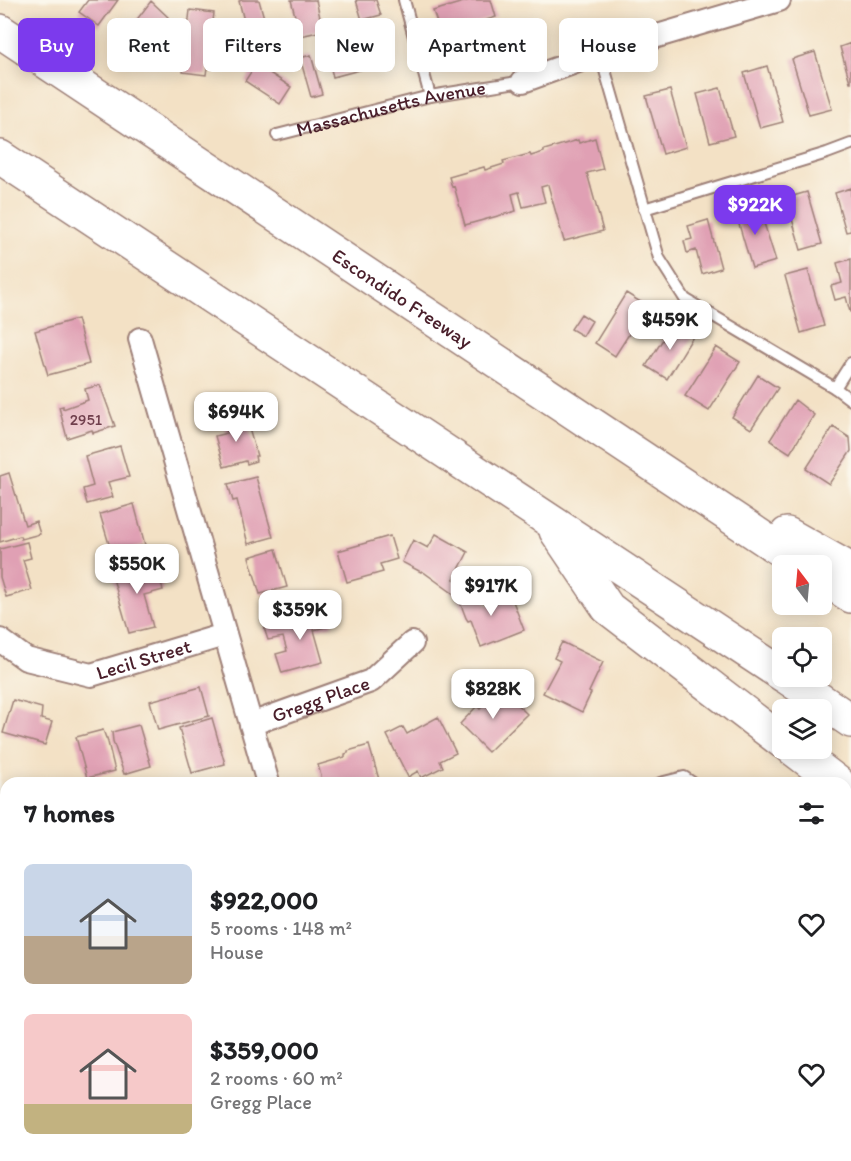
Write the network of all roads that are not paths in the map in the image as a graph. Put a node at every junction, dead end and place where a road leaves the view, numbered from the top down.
1 (404, 0) edge
2 (779, 0) edge
3 (0, 31) edge
4 (658, 36) edge
5 (559, 68) edge
6 (605, 72) edge
7 (523, 81) joint
8 (430, 96) junction
9 (277, 135) dead end
10 (851, 144) edge
11 (0, 157) edge
12 (644, 208) junction
13 (140, 339) dead end
14 (851, 363) edge
15 (835, 388) junction
16 (851, 400) edge
17 (591, 425) junction
18 (546, 517) junction
19 (787, 555) edge
20 (851, 570) edge
21 (832, 584) edge
22 (851, 596) edge
23 (224, 635) junction
24 (0, 640) edge
25 (412, 642) dead end
26 (772, 668) edge
27 (800, 687) edge
28 (851, 721) edge
29 (251, 724) junction
30 (772, 734) edge
31 (806, 759) edge
32 (266, 777) edge
33 (830, 777) edge

1 - 8 lane
2 - 4 street, Massachusetts Avenue
3 - 17 highway, Escondido Freeway
5 - 7 street, Massachusetts Avenue
6 - 12 lane
7 - 8 lane, Massachusetts Avenue
8 - 9 lane, Massachusetts Avenue
10 - 12 lane
11 - 18 highway
12 - 15 lane
13 - 23 street
14 - 15 lane
15 - 16 lane
17 - 19 highway, Escondido Freeway
17 - 20 highway
18 - 26 highway
18 - 30 highway
21 - 22 highway
23 - 24 street, Lecil Street
23 - 29 street
25 - 29 street, Gregg Place
27 - 28 highway
29 - 32 street
31 - 33 highway

